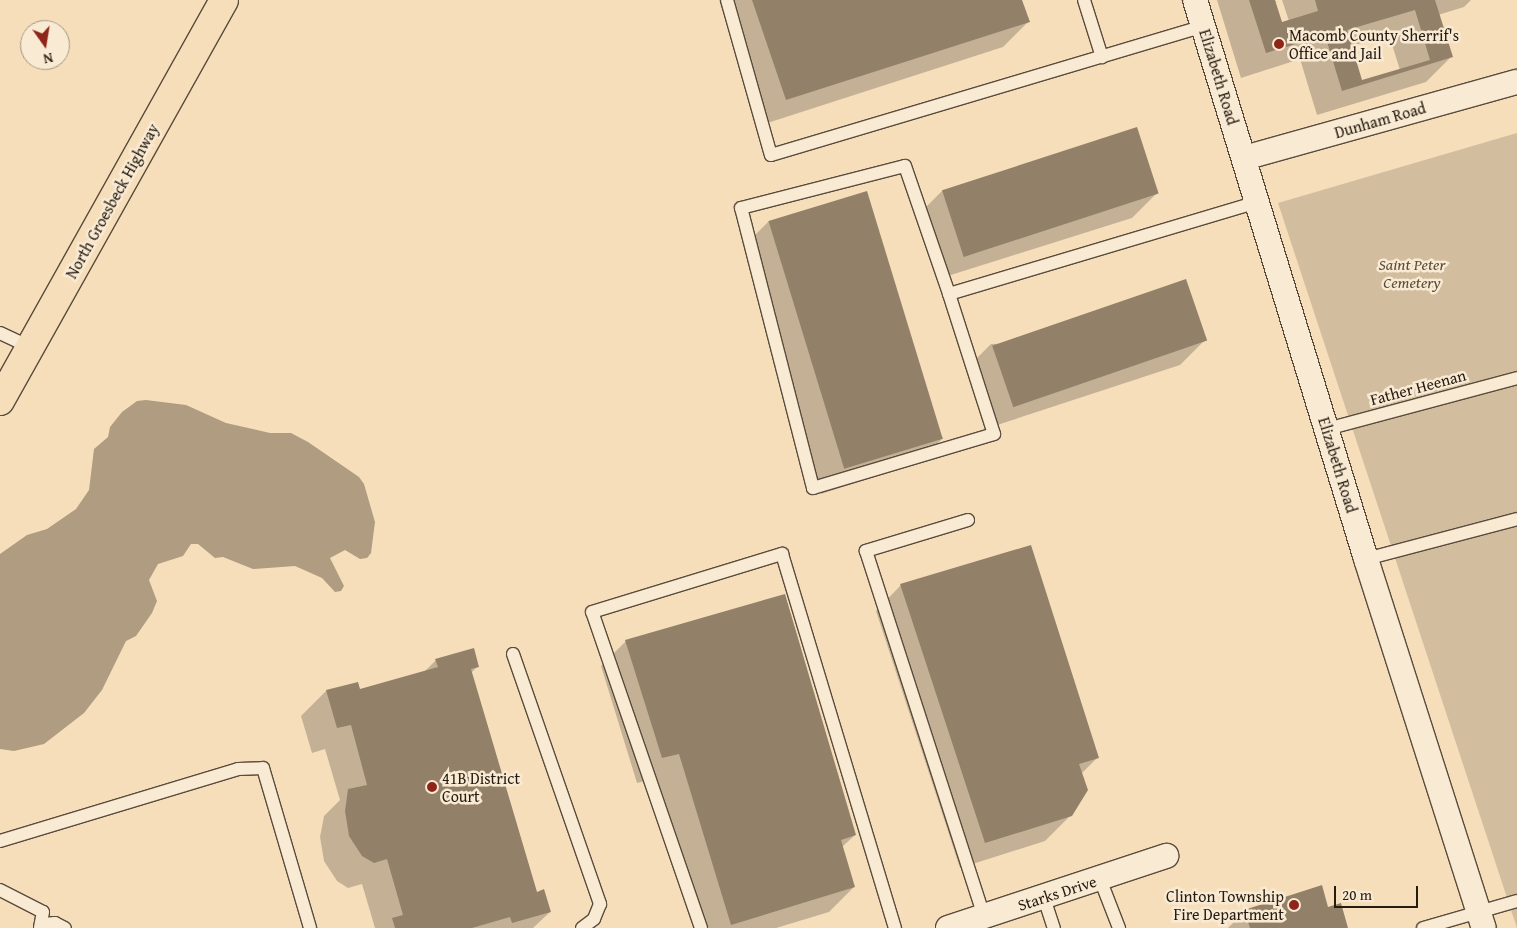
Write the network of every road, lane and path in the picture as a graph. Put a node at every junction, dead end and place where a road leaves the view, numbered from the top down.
1 (224, 0) edge
2 (728, 0) edge
3 (1084, 0) edge
4 (1195, 0) edge
5 (1203, 26) junction
6 (1102, 57) junction
7 (1517, 82) edge
8 (1244, 158) junction
9 (1257, 202) junction
10 (949, 294) junction
11 (0, 333) edge
12 (30, 347) junction
13 (1517, 378) edge
14 (0, 401) edge
15 (1327, 429) junction
16 (1517, 519) edge
17 (968, 520) dead end
18 (1366, 559) junction
19 (513, 654) dead end
20 (0, 841) edge
21 (1166, 856) dead end
22 (1100, 879) junction
23 (0, 890) edge
24 (1044, 898) junction
25 (1517, 901) edge
26 (984, 917) junction
27 (1482, 919) edge
28 (595, 924) edge
29 (41, 926) edge
30 (65, 928) edge
31 (310, 928) edge
32 (582, 928) edge
33 (701, 928) edge
34 (896, 928) edge
35 (948, 928) edge
36 (1054, 928) edge
37 (1119, 928) edge
38 (1423, 928) edge

1 - 12 main road, North Groesbeck Highway
2 - 6 lane
3 - 6 lane
4 - 5 street, Elizabeth Road
5 - 6 lane
5 - 8 street, Elizabeth Road
7 - 8 street, Dunham Road
8 - 9 street, Elizabeth Road
9 - 10 lane
9 - 15 street, Elizabeth Road
10 - 10 lane
11 - 12 lane
12 - 14 main road, North Groesbeck Highway
13 - 15 lane, Father Heenan
15 - 18 street, Elizabeth Road
16 - 18 lane
17 - 26 lane
18 - 27 street, Elizabeth Road
19 - 28 lane
20 - 31 lane
21 - 22 street, Starks Drive
22 - 24 street, Starks Drive
22 - 37 lane
23 - 29 lane
24 - 26 street, Starks Drive
24 - 36 lane
25 - 27 lane
26 - 35 street, Starks Drive
27 - 38 lane
28 - 32 lane
29 - 30 lane
33 - 34 lane

